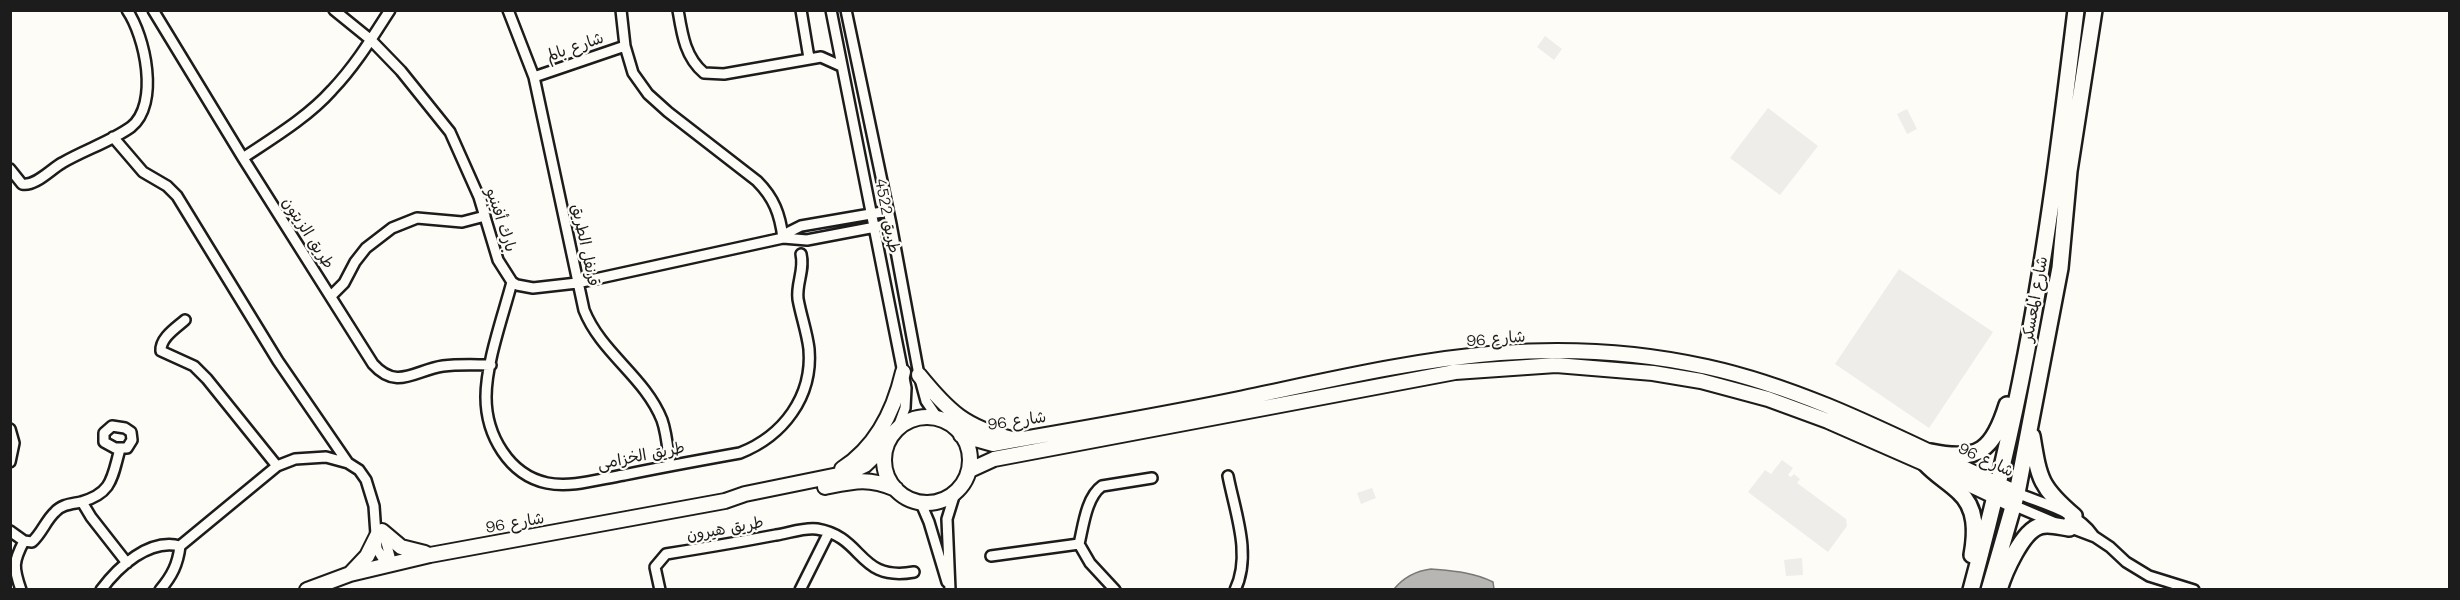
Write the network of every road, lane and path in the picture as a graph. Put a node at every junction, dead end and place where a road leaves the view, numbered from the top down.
1 (127, 10) edge
2 (153, 10) edge
3 (333, 10) edge
4 (390, 10) edge
5 (508, 10) edge
6 (621, 10) edge
7 (678, 10) edge
8 (801, 10) edge
9 (831, 10) edge
10 (846, 10) edge
11 (2076, 10) edge
12 (2094, 10) edge
13 (371, 40) junction
14 (836, 40) junction
15 (625, 46) junction
16 (821, 57) junction
17 (809, 58) junction
18 (841, 66) junction
19 (534, 77) junction
20 (114, 137) junction
21 (243, 158) junction
22 (10, 169) edge
23 (888, 211) junction
24 (872, 215) junction
25 (486, 216) junction
26 (891, 224) junction
27 (805, 226) junction
28 (874, 228) junction
29 (783, 238) junction
30 (807, 240) junction
31 (801, 254) dead end
32 (512, 282) junction
33 (577, 283) junction
34 (331, 296) junction
35 (185, 320) dead end
36 (2026, 355) junction
37 (491, 365) junction
38 (903, 372) junction
39 (919, 375) junction
40 (939, 420) junction
41 (2031, 424) junction
42 (898, 427) junction
43 (10, 429) edge
44 (961, 435) junction
45 (1017, 440) junction
46 (886, 445) junction
47 (120, 449) dead end
48 (1929, 458) junction
49 (10, 462) edge
50 (348, 463) junction
51 (277, 466) junction
52 (670, 466) junction
53 (970, 470) junction
54 (1228, 476) dead end
55 (828, 477) junction
56 (1152, 478) dead end
57 (896, 489) junction
58 (1997, 491) junction
59 (955, 493) junction
60 (2015, 499) junction
61 (732, 500) junction
62 (920, 501) junction
63 (82, 502) junction
64 (2072, 522) junction
65 (379, 530) junction
66 (10, 531) edge
67 (829, 532) junction
68 (24, 541) junction
69 (1079, 544) junction
70 (180, 546) junction
71 (430, 555) junction
72 (991, 556) dead end
73 (127, 563) junction
74 (389, 565) junction
75 (914, 572) dead end
76 (350, 574) junction
77 (21, 590) edge
78 (101, 590) edge
79 (160, 590) edge
80 (307, 590) edge
81 (660, 590) edge
82 (800, 590) edge
83 (950, 590) edge
84 (1115, 590) edge
85 (1235, 590) edge
86 (1968, 590) edge
87 (1989, 590) edge
88 (1999, 590) edge
89 (2194, 590) edge

1 - 20 street
2 - 21 street, طريق الزيتون
3 - 13 street, بارك أفينيو
4 - 13 street
5 - 19 street, قرنفل الطريق
6 - 15 street
7 - 17 street
8 - 17 street
9 - 14 street, طريق 4522
10 - 23 street, طريق 4522
11 - 36 main road, شارع المعسكر
12 - 41 main road, شارع المعسكر
13 - 21 street
13 - 25 street, بارك أفينيو
14 - 16 street
14 - 18 street, طريق 4522
15 - 19 street, شارع بالم
15 - 29 street
16 - 17 street
16 - 18 street
18 - 24 street, طريق 4522
19 - 33 street, قرنفل الطريق
20 - 22 street
20 - 50 street
21 - 34 street, طريق الزيتون
23 - 24 street
23 - 26 street, طريق 4522
24 - 27 street
24 - 28 street, طريق 4522
25 - 32 street, بارك أفينيو
25 - 34 street
26 - 28 street
26 - 39 street, طريق 4522
27 - 29 street
27 - 30 street
28 - 30 street
28 - 38 street, طريق 4522
29 - 30 street
29 - 33 street
31 - 52 street, طريق الخزامى
32 - 33 street
32 - 37 street, طريق الخزامى
33 - 52 street, قرنفل الطريق
34 - 37 street, طريق الزيتون
35 - 51 street
36 - 48 main road
36 - 58 main road, شارع المعسكر
37 - 52 street, طريق الخزامى
38 - 42 street, طريق 4522
38 - 55 street
39 - 40 street, طريق 4522
39 - 45 street
40 - 42 street
40 - 44 street
41 - 60 main road, شارع المعسكر
41 - 64 main road
42 - 46 street
43 - 49 street
44 - 45 street, شارع 96
44 - 53 street
45 - 48 street, شارع 96
46 - 55 street, شارع 96
46 - 57 street
47 - 63 street
48 - 53 street, شارع 96
48 - 58 street, شارع 96
48 - 86 main road
50 - 51 street
50 - 65 street
51 - 70 street
53 - 59 street
54 - 85 street
55 - 61 street, شارع 96
56 - 69 street
57 - 61 street, شارع 96
57 - 62 street
58 - 60 street, شارع 96
58 - 86 main road, شارع المعسكر
59 - 62 street
59 - 83 street
60 - 64 street
60 - 87 main road, شارع المعسكر
61 - 71 street, شارع 96
62 - 83 street
63 - 68 street
63 - 73 street
64 - 88 main road
64 - 89 street
65 - 71 street
65 - 74 street
65 - 76 street
66 - 68 street
67 - 75 street
67 - 81 street, طريق هيرون
67 - 82 street
68 - 77 street
69 - 72 street
69 - 84 street
70 - 73 street
70 - 79 street
71 - 74 street, شارع 96
73 - 78 street
74 - 76 street, شارع 96
76 - 80 street, شارع 96

